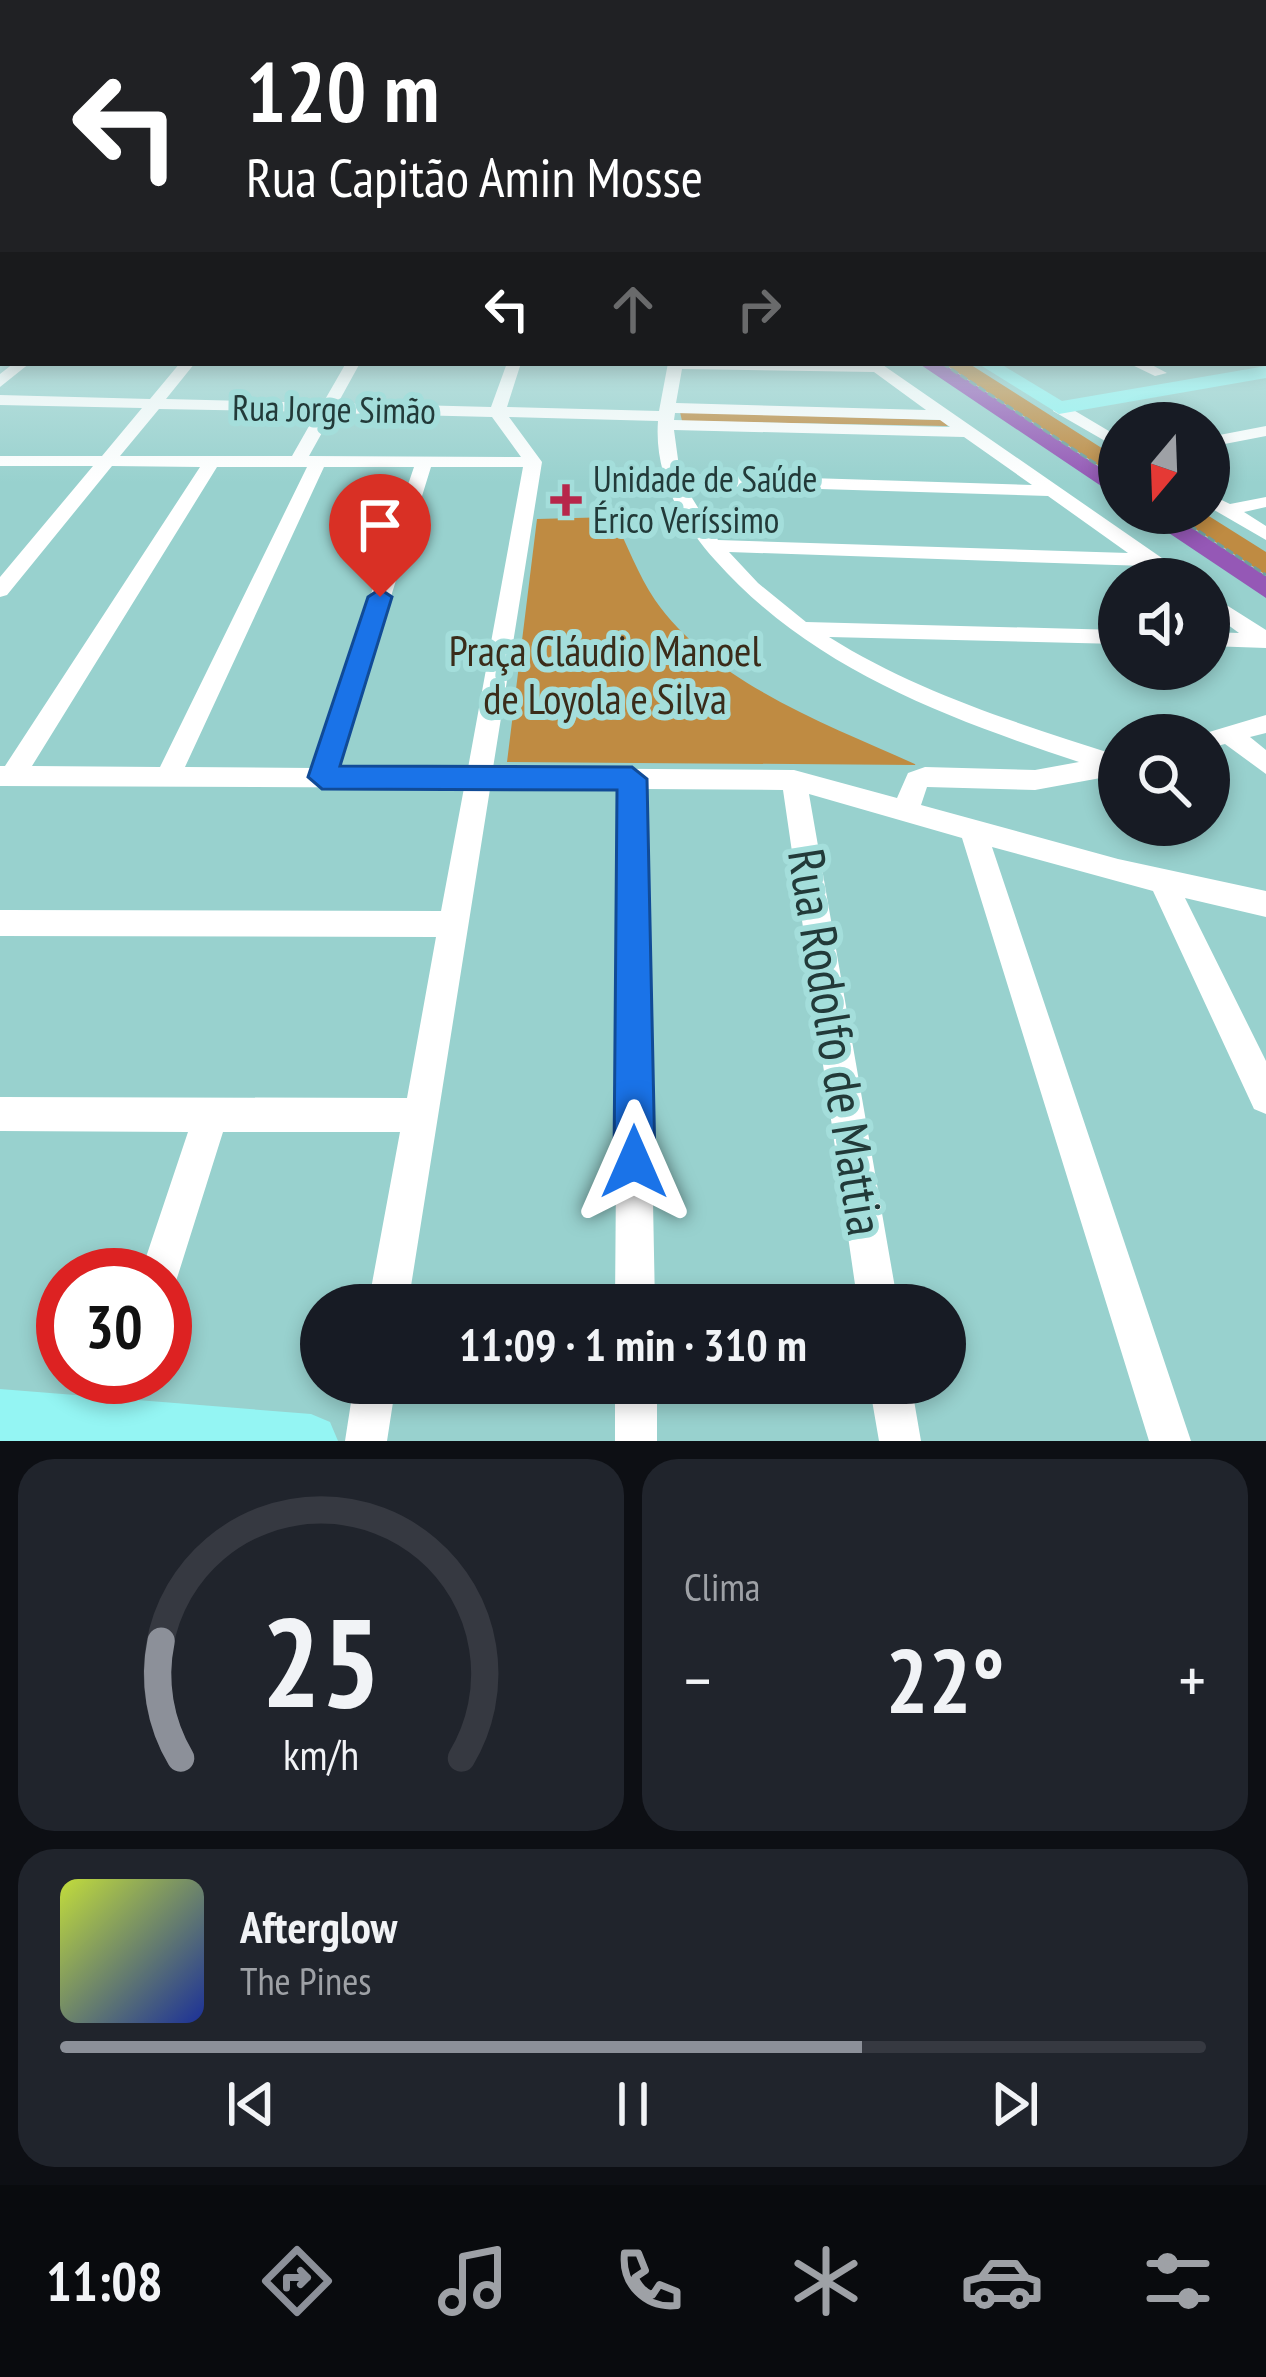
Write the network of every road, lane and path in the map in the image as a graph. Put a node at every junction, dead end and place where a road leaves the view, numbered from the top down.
1 (185, 366) edge
2 (350, 366) edge
3 (513, 366) edge
4 (675, 366) edge
5 (874, 366) edge
6 (948, 366) edge
7 (991, 366) edge
8 (1142, 366) edge
9 (1202, 366) edge
10 (1266, 372) edge
11 (1160, 373) junction
12 (1036, 394) junction
13 (0, 400) edge
14 (150, 404) junction
15 (324, 408) junction
16 (1059, 408) junction
17 (496, 412) junction
18 (943, 415) junction
19 (668, 416) junction
20 (1098, 431) edge
21 (1266, 431) edge
22 (969, 433) junction
23 (1230, 438) edge
24 (0, 461) edge
25 (104, 461) junction
26 (212, 461) junction
27 (308, 461) junction
28 (424, 462) junction
29 (533, 462) junction
30 (1098, 465) edge
31 (673, 479) junction
32 (1052, 491) junction
33 (1266, 502) edge
34 (1230, 510) edge
35 (1230, 511) edge
36 (1203, 534) edge
37 (1266, 534) edge
38 (713, 546) junction
39 (1098, 558) edge
40 (1147, 558) edge
41 (1266, 575) edge
42 (0, 590) edge
43 (1230, 616) edge
44 (797, 629) junction
45 (1098, 636) edge
46 (1230, 640) edge
47 (1266, 641) edge
48 (1266, 724) edge
49 (1230, 734) edge
50 (1230, 743) edge
51 (1098, 757) edge
52 (1266, 764) edge
53 (1098, 768) edge
54 (6, 776) edge
55 (168, 777) junction
56 (322, 777) junction
57 (476, 778) junction
58 (632, 779) junction
59 (794, 780) junction
60 (907, 808) junction
61 (972, 828) junction
62 (1163, 882) junction
63 (1266, 904) edge
64 (0, 923) edge
65 (451, 924) junction
66 (1266, 1096) edge
67 (211, 1114) junction
68 (420, 1115) junction
69 (2, 1119) edge
70 (168, 1248) edge
71 (392, 1284) edge
72 (635, 1284) edge
73 (875, 1284) edge
74 (93, 1404) edge
75 (132, 1404) edge
76 (372, 1404) edge
77 (636, 1404) edge
78 (894, 1404) edge
79 (0, 1415) edge
80 (311, 1441) edge
81 (366, 1441) edge
82 (636, 1441) edge
83 (900, 1441) edge
84 (1170, 1441) edge

1 - 14 street
2 - 15 street
3 - 17 street
4 - 19 street
5 - 18 street
6 - 30 path
7 - 12 main road
8 - 11 street
9 - 11 main road
10 - 16 main road
11 - 12 main road
12 - 16 main road
13 - 14 street, Rua Jorge Simão
14 - 15 street, Rua Jorge Simão
14 - 25 street
15 - 17 street, Rua Jorge Simão
15 - 27 street
16 - 20 street
17 - 19 street, Rua Jorge Simão
17 - 29 street
18 - 19 street, Rua Jorge Simão
18 - 22 street
19 - 22 street, Rua Jorge Simão
19 - 31 street
21 - 23 street
22 - 32 street
24 - 25 street
25 - 26 street
25 - 42 street
26 - 27 street
26 - 54 street
27 - 28 street
27 - 55 street
28 - 29 street
28 - 56 street
29 - 57 street
31 - 32 street
31 - 38 street
32 - 40 street
33 - 34 street
35 - 37 street
36 - 41 path
38 - 39 street
38 - 44 street
43 - 47 street
44 - 45 street
44 - 51 street
46 - 47 street
48 - 49 street
50 - 52 street
53 - 60 street
54 - 55 street
55 - 56 street
56 - 57 street
57 - 58 street
57 - 65 street
58 - 59 street
58 - 72 street
59 - 60 street
59 - 73 street, Rua Rodolfo de Mattia
60 - 61 street
61 - 62 street
61 - 84 street
62 - 63 street
62 - 66 street
64 - 65 street
65 - 68 street
67 - 68 street
67 - 69 street
67 - 70 street
68 - 71 street
74 - 79 main road
75 - 80 main road
76 - 81 street
77 - 82 street
78 - 83 street

